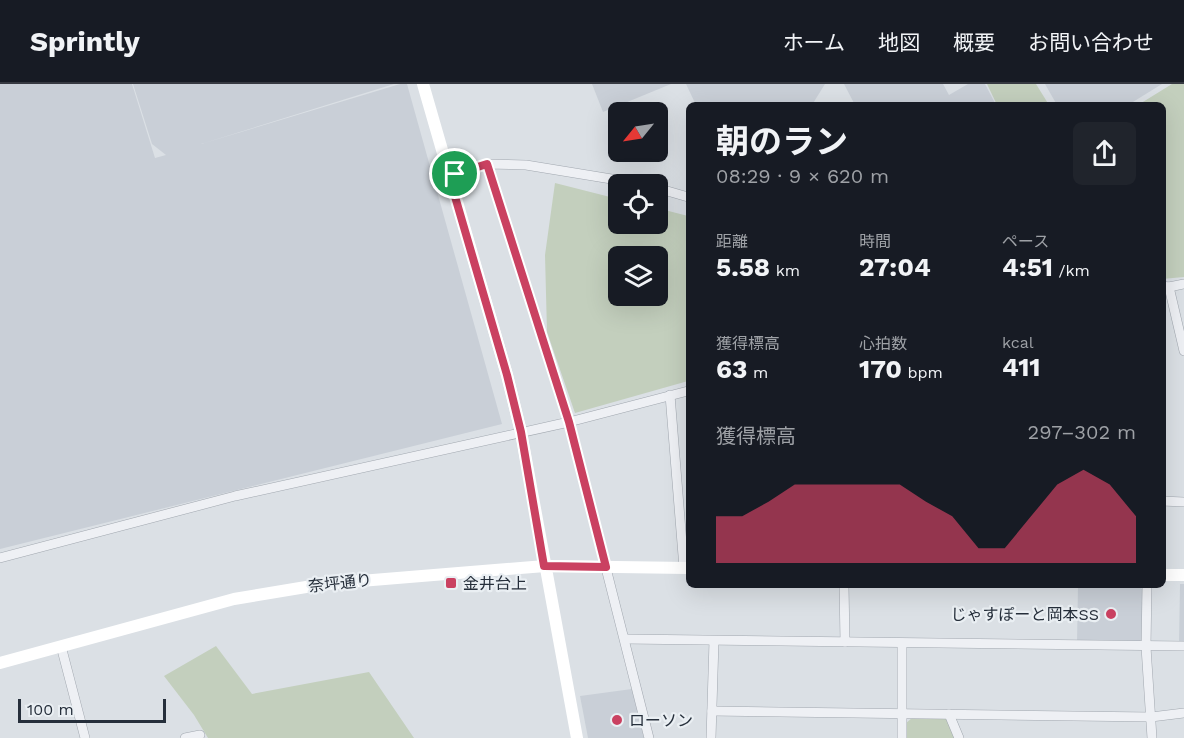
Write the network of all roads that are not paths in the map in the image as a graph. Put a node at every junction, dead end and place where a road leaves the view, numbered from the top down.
1 (423, 84) edge
2 (487, 164) junction
3 (449, 176) junction
4 (608, 178) edge
5 (668, 191) edge
6 (686, 196) edge
7 (1184, 284) edge
8 (1166, 287) edge
9 (1182, 330) edge
10 (1184, 351) edge
11 (686, 391) edge
12 (670, 395) junction
13 (569, 422) junction
14 (521, 432) junction
15 (1166, 501) edge
16 (1184, 502) edge
17 (0, 558) edge
18 (544, 566) junction
19 (606, 567) junction
20 (686, 568) edge
21 (1166, 575) edge
22 (1184, 575) edge
23 (844, 588) edge
24 (1147, 588) edge
25 (625, 639) junction
26 (714, 641) junction
27 (845, 642) junction
28 (902, 643) junction
29 (61, 646) junction
30 (1184, 646) edge
31 (1146, 647) junction
32 (0, 663) edge
33 (712, 711) junction
34 (1184, 713) edge
35 (901, 714) junction
36 (949, 714) junction
37 (1151, 717) junction
38 (200, 735) dead end
39 (85, 738) edge
40 (185, 738) edge
41 (577, 738) edge
42 (649, 738) edge
43 (711, 738) edge
44 (902, 738) edge
45 (959, 738) edge
46 (1152, 738) edge

1 - 3 street
2 - 3 street
2 - 4 street
2 - 13 street
3 - 14 street
5 - 6 street
7 - 8 street
8 - 9 street
9 - 10 street
11 - 12 street
12 - 13 street
12 - 20 street
13 - 14 street
13 - 19 street
14 - 17 street
14 - 18 street
15 - 16 street
18 - 19 street, 奈坪通り
18 - 29 street, 奈坪通り
18 - 41 street
19 - 20 street, 奈坪通り
19 - 25 street
21 - 22 street
23 - 27 street
24 - 31 street
25 - 26 street
25 - 42 street
26 - 27 street
26 - 33 street
27 - 28 street
28 - 31 street
28 - 35 street
29 - 32 street, 奈坪通り
29 - 39 street
30 - 31 street
31 - 37 street
33 - 35 street
33 - 43 street
34 - 37 street
35 - 36 street
35 - 44 street
36 - 37 street
36 - 45 street
37 - 46 street
38 - 40 street

